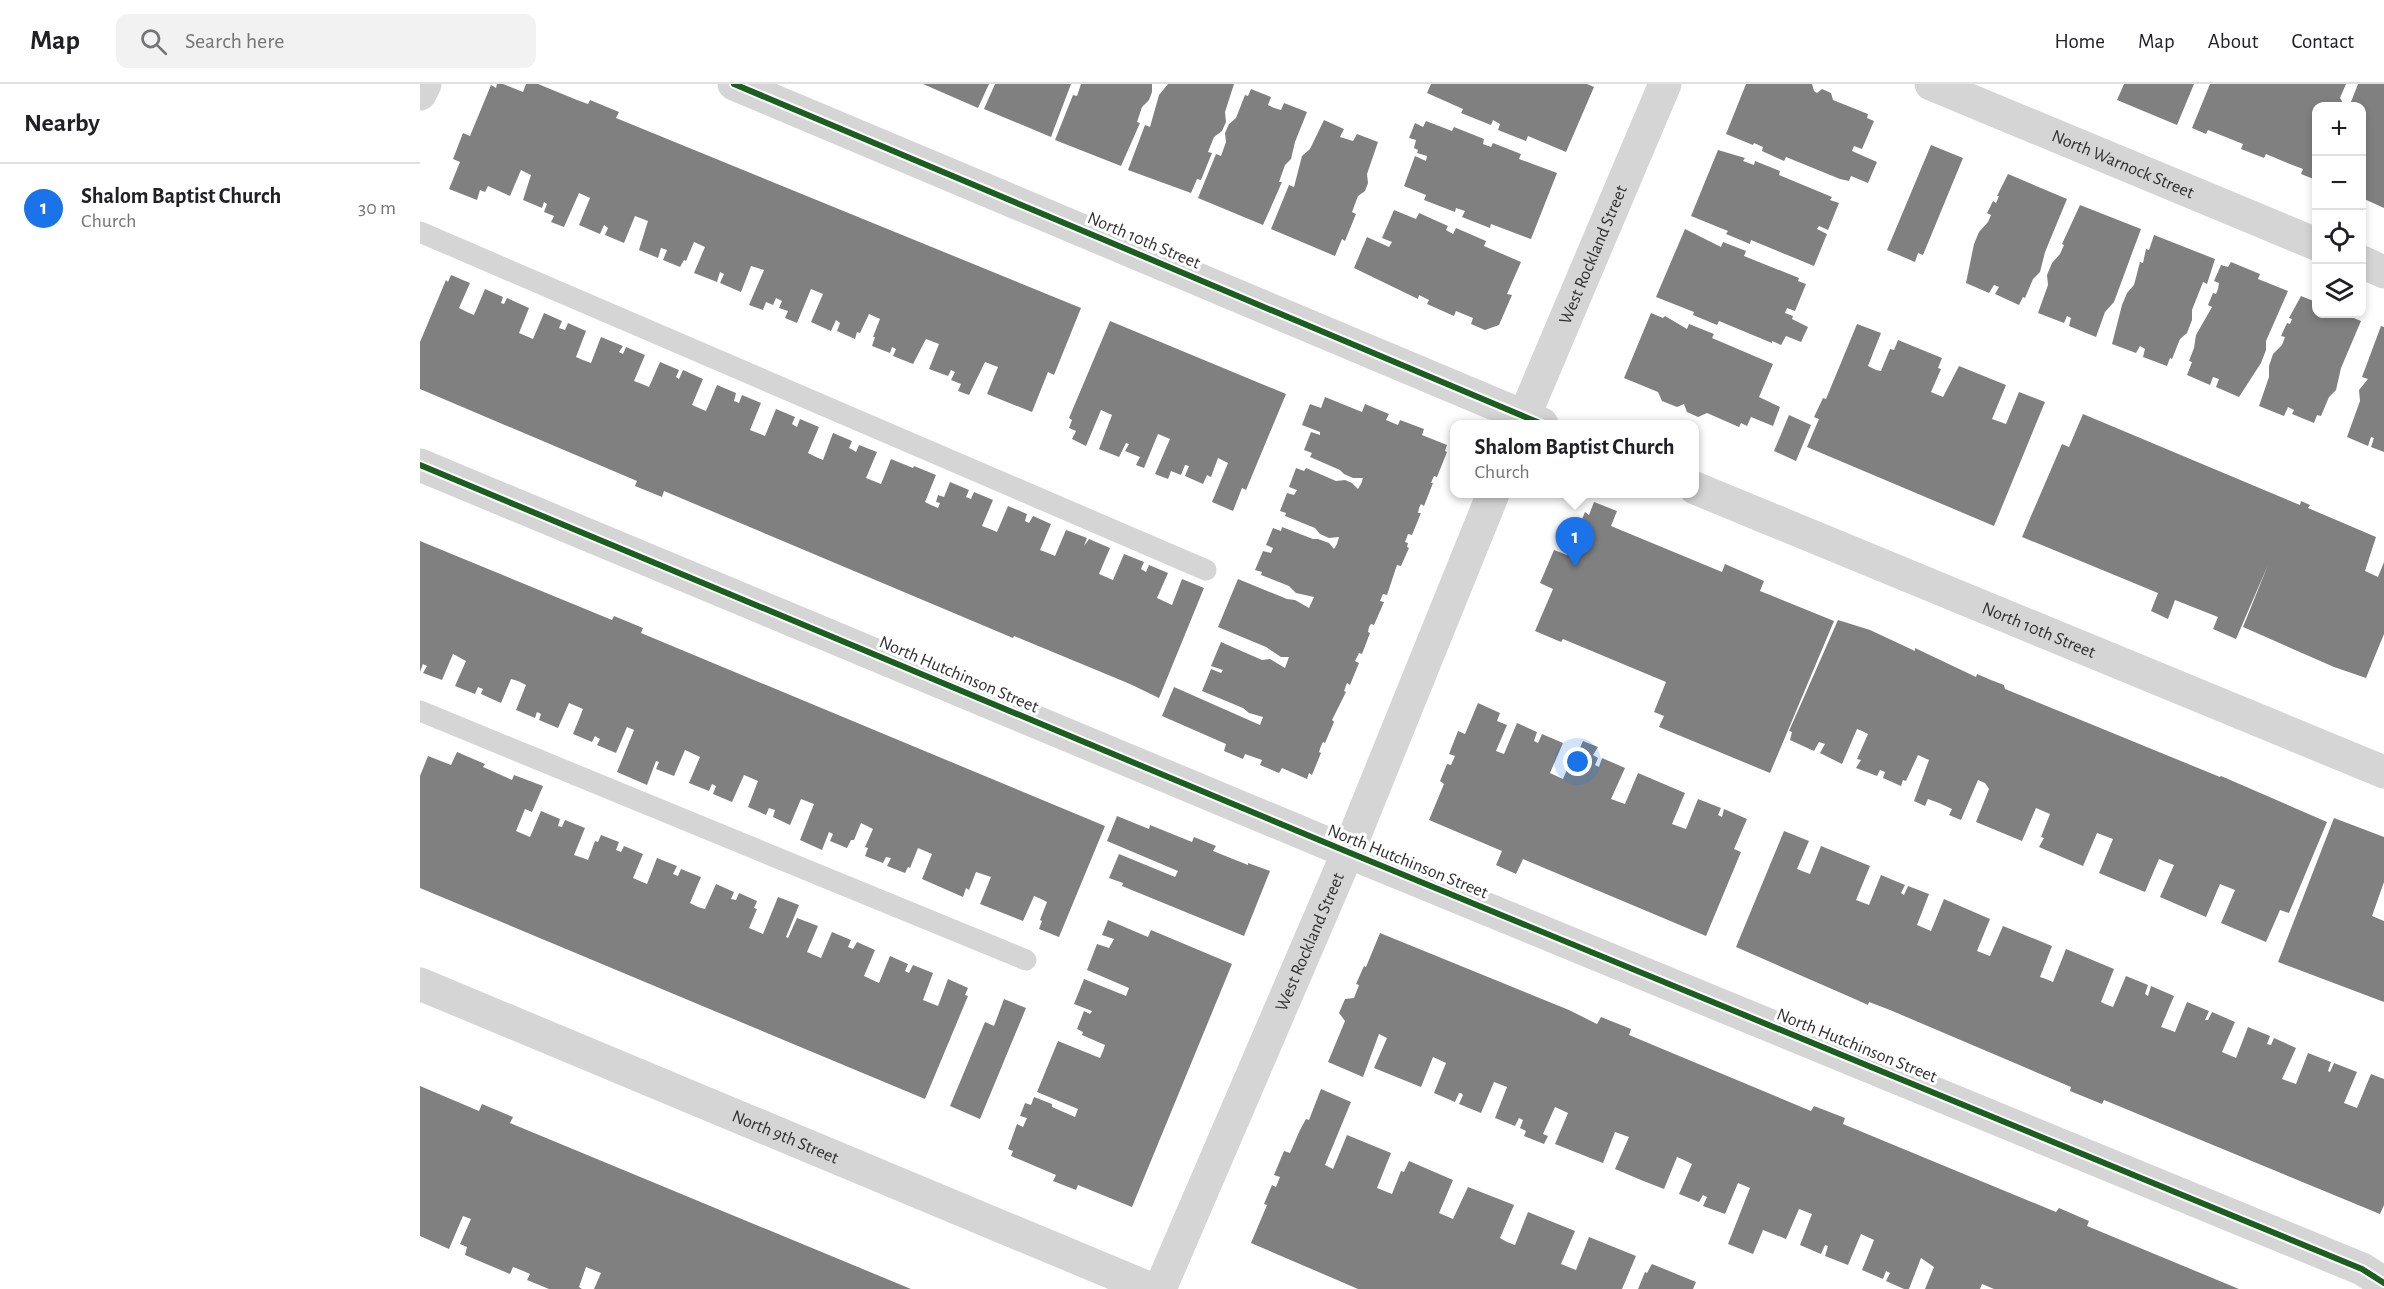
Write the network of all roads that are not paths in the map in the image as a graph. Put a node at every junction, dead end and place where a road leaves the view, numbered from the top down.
1 (424, 84) edge
2 (734, 84) edge
3 (1665, 84) edge
4 (1931, 84) edge
5 (420, 94) edge
6 (420, 232) edge
7 (2312, 242) edge
8 (2366, 264) edge
9 (2384, 272) edge
10 (1524, 420) edge
11 (1530, 420) edge
12 (420, 465) edge
13 (1699, 490) edge
14 (1491, 498) edge
15 (1206, 570) dead end
16 (420, 711) edge
17 (2384, 771) edge
18 (1348, 852) junction
19 (1026, 960) dead end
20 (420, 984) edge
21 (2384, 1284) edge
22 (1151, 1289) edge
23 (1161, 1289) edge

1 - 5 street
2 - 10 street, North 10th Street
3 - 11 street, West Rockland Street
4 - 7 street, North Warnock Street
6 - 15 lane
8 - 9 street
12 - 18 street, North Hutchinson Street
13 - 17 street, North 10th Street
14 - 18 street, West Rockland Street
16 - 19 lane
18 - 21 street, North Hutchinson Street
18 - 23 street, West Rockland Street
20 - 22 street, North 9th Street

